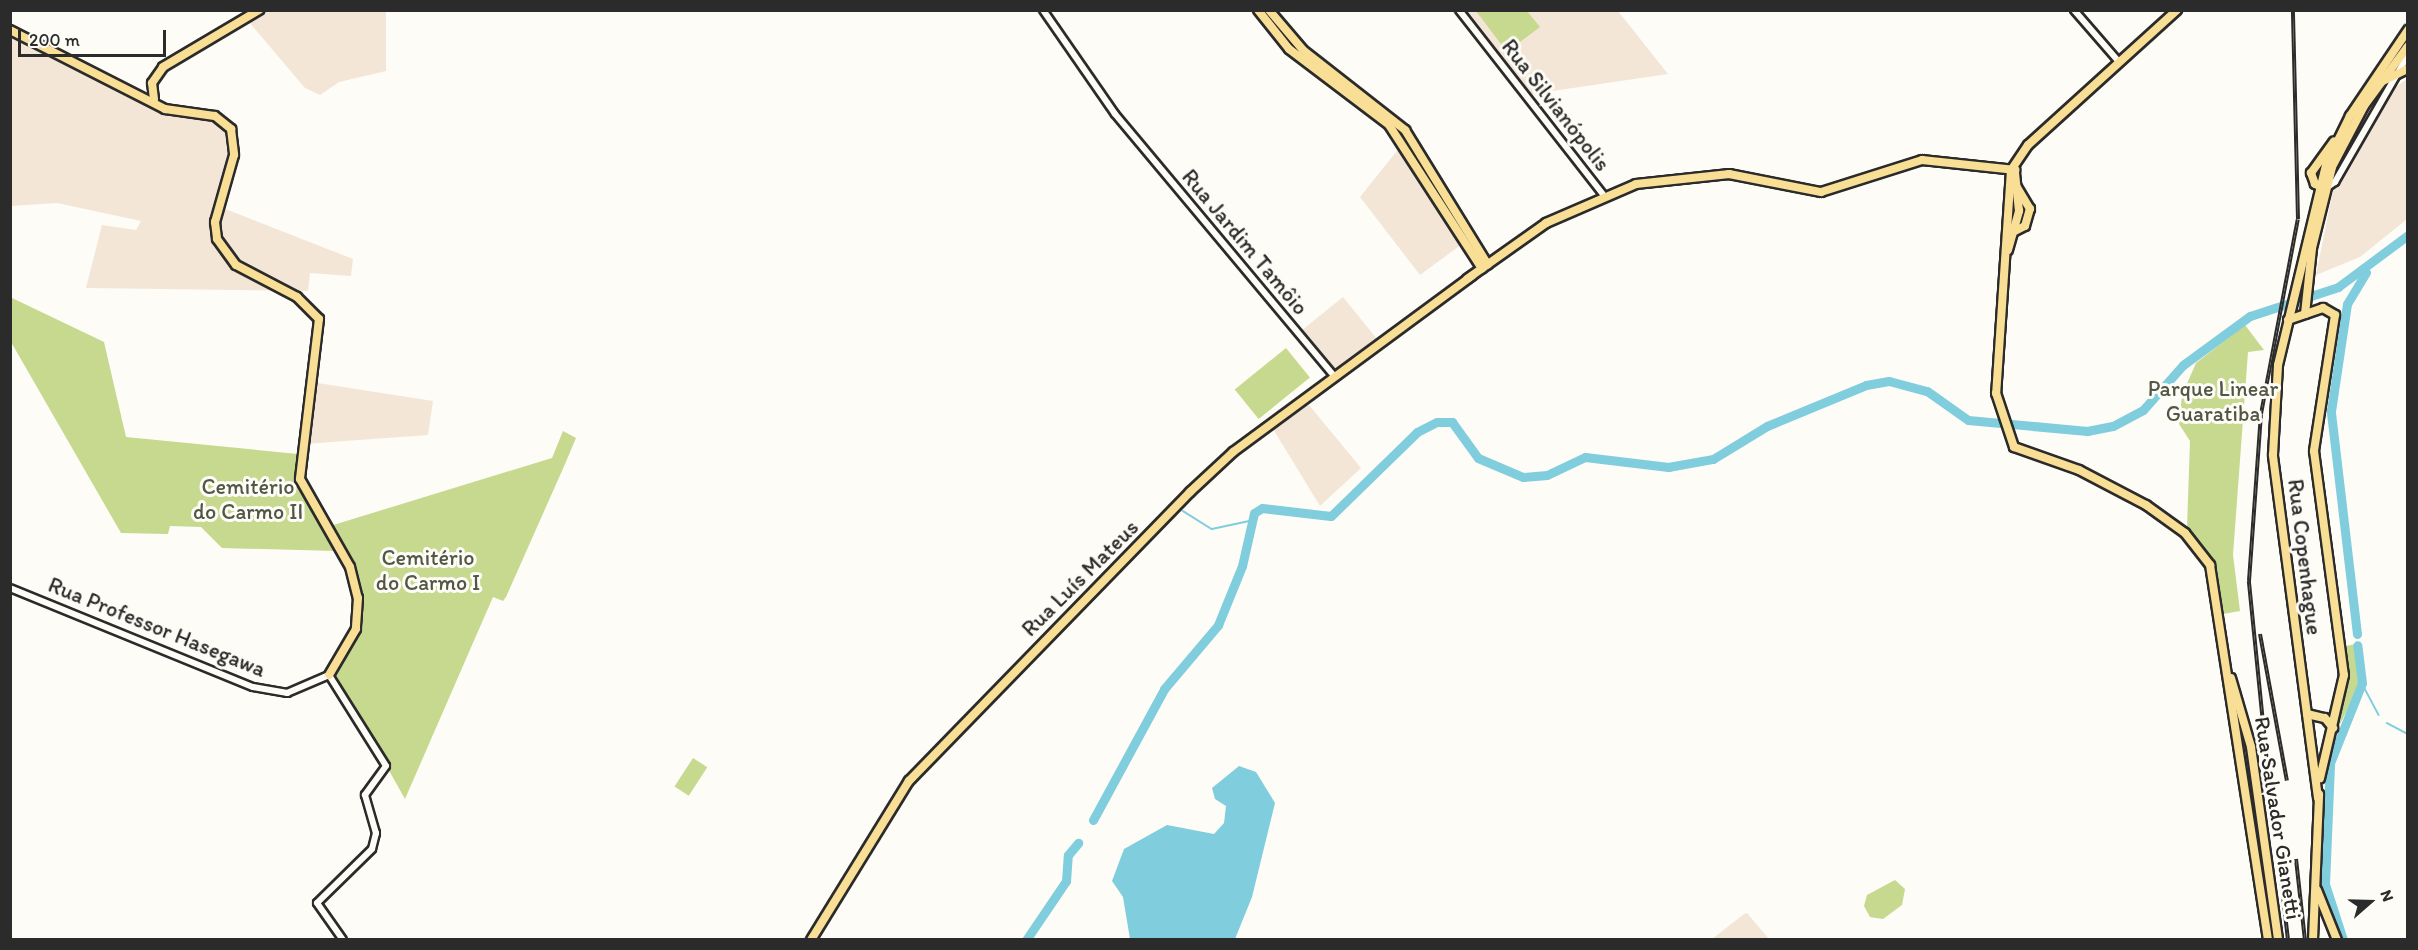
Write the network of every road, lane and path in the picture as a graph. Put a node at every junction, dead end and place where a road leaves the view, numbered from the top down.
1 (259, 10) edge
2 (1043, 10) edge
3 (1258, 10) edge
4 (1269, 10) edge
5 (1459, 10) edge
6 (2074, 10) edge
7 (2177, 10) edge
8 (10, 30) edge
9 (2406, 35) edge
10 (2408, 46) edge
11 (2408, 55) edge
12 (2119, 62) junction
13 (2408, 69) edge
14 (2395, 75) junction
15 (2382, 81) junction
16 (154, 99) junction
17 (2014, 168) junction
18 (2016, 186) junction
19 (2322, 188) junction
20 (1603, 194) junction
21 (2018, 198) junction
22 (2028, 200) junction
23 (2008, 204) junction
24 (2007, 216) junction
25 (2016, 231) junction
26 (2005, 259) junction
27 (1485, 267) junction
28 (2304, 312) junction
29 (2288, 318) junction
30 (1335, 377) junction
31 (10, 588) edge
32 (2227, 668) junction
33 (329, 675) junction
34 (2307, 714) junction
35 (2319, 716) junction
36 (2310, 726) junction
37 (2333, 728) junction
38 (2312, 740) junction
39 (2328, 742) junction
40 (2239, 745) junction
41 (2252, 749) junction
42 (2318, 798) junction
43 (2317, 890) junction
44 (343, 939) edge
45 (811, 939) edge
46 (2268, 939) edge
47 (2278, 939) edge
48 (2313, 939) edge
49 (2337, 939) edge

1 - 16 main road
2 - 30 street, Rua Jardim Tamôio
3 - 27 main road
4 - 27 main road
5 - 20 street, Rua Silvianópolis
6 - 12 street
7 - 12 main road
8 - 16 main road
9 - 19 main road
10 - 15 main road
11 - 14 street
12 - 17 main road
13 - 14 main road
14 - 15 main road
14 - 19 street
15 - 19 main road
16 - 33 main road
17 - 18 main road
17 - 20 main road, Rua Luís Mateus
17 - 23 main road
18 - 21 main road
18 - 22 main road
19 - 28 main road
19 - 29 main road, Rua Copenhague
20 - 27 main road, Rua Luís Mateus
21 - 22 main road
21 - 23 main road
21 - 25 main road
22 - 25 main road
23 - 24 main road
24 - 25 main road
24 - 26 main road
25 - 26 main road
26 - 32 main road, Rua Salvador Gianetti
27 - 30 main road, Rua Luís Mateus
28 - 29 main road
28 - 37 main road
29 - 34 main road, Rua Copenhague
30 - 45 main road, Rua Luís Mateus
31 - 33 street, Rua Professor Hasegawa
32 - 40 main road, Rua Salvador Gianetti
32 - 41 main road, Rua Salvador Gianetti
33 - 44 street
34 - 35 main road
34 - 36 main road, Rua Copenhague
35 - 36 main road
35 - 37 main road
36 - 38 main road, Rua Copenhague
37 - 39 main road
38 - 39 main road
38 - 42 main road, Rua Copenhague
39 - 42 main road
40 - 41 main road
40 - 46 main road, Rua Salvador Gianetti
41 - 47 main road, Rua Salvador Gianetti
42 - 43 main road
43 - 48 main road
43 - 49 main road

